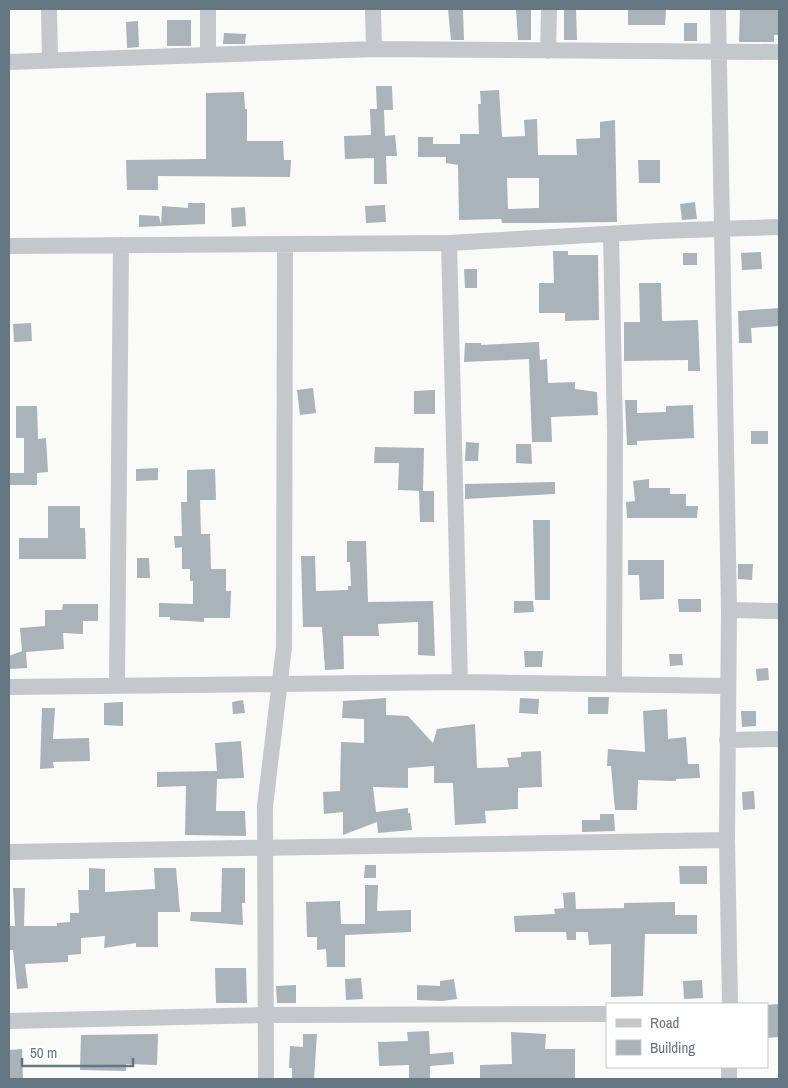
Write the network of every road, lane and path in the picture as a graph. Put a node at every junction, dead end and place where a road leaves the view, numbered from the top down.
1 (50, 9) edge
2 (208, 9) edge
3 (373, 9) edge
4 (549, 9) edge
5 (718, 9) edge
6 (374, 49) junction
7 (548, 51) junction
8 (779, 52) edge
9 (208, 53) junction
10 (718, 53) junction
11 (50, 60) junction
12 (9, 62) edge
13 (779, 227) edge
14 (723, 229) junction
15 (611, 234) junction
16 (449, 243) junction
17 (121, 244) junction
18 (286, 244) junction
19 (9, 246) edge
20 (729, 610) junction
21 (779, 611) edge
22 (280, 682) junction
23 (460, 682) junction
24 (614, 684) junction
25 (117, 685) junction
26 (728, 686) junction
27 (9, 687) edge
28 (779, 739) edge
29 (727, 740) junction
30 (727, 840) junction
31 (265, 848) junction
32 (9, 852) edge
33 (730, 1003) edge
34 (606, 1014) edge
35 (266, 1015) junction
36 (9, 1021) edge
37 (266, 1079) edge

1 - 11 street
2 - 9 street
3 - 6 street
4 - 7 street
5 - 10 street
6 - 7 street
6 - 9 street
7 - 10 street
8 - 10 street
9 - 11 street
10 - 14 street
11 - 12 street
13 - 14 street
14 - 15 street
14 - 20 street
15 - 16 street
15 - 24 street
16 - 18 street
16 - 23 street
17 - 18 street
17 - 19 street
17 - 25 street
18 - 22 street
20 - 21 street
20 - 26 street
22 - 23 street
22 - 25 street
22 - 31 street
23 - 24 street
24 - 26 street
25 - 27 street
26 - 29 street
28 - 29 street
29 - 30 street
30 - 31 street
30 - 33 street
31 - 32 street
31 - 35 street
34 - 35 street
35 - 36 street
35 - 37 street

